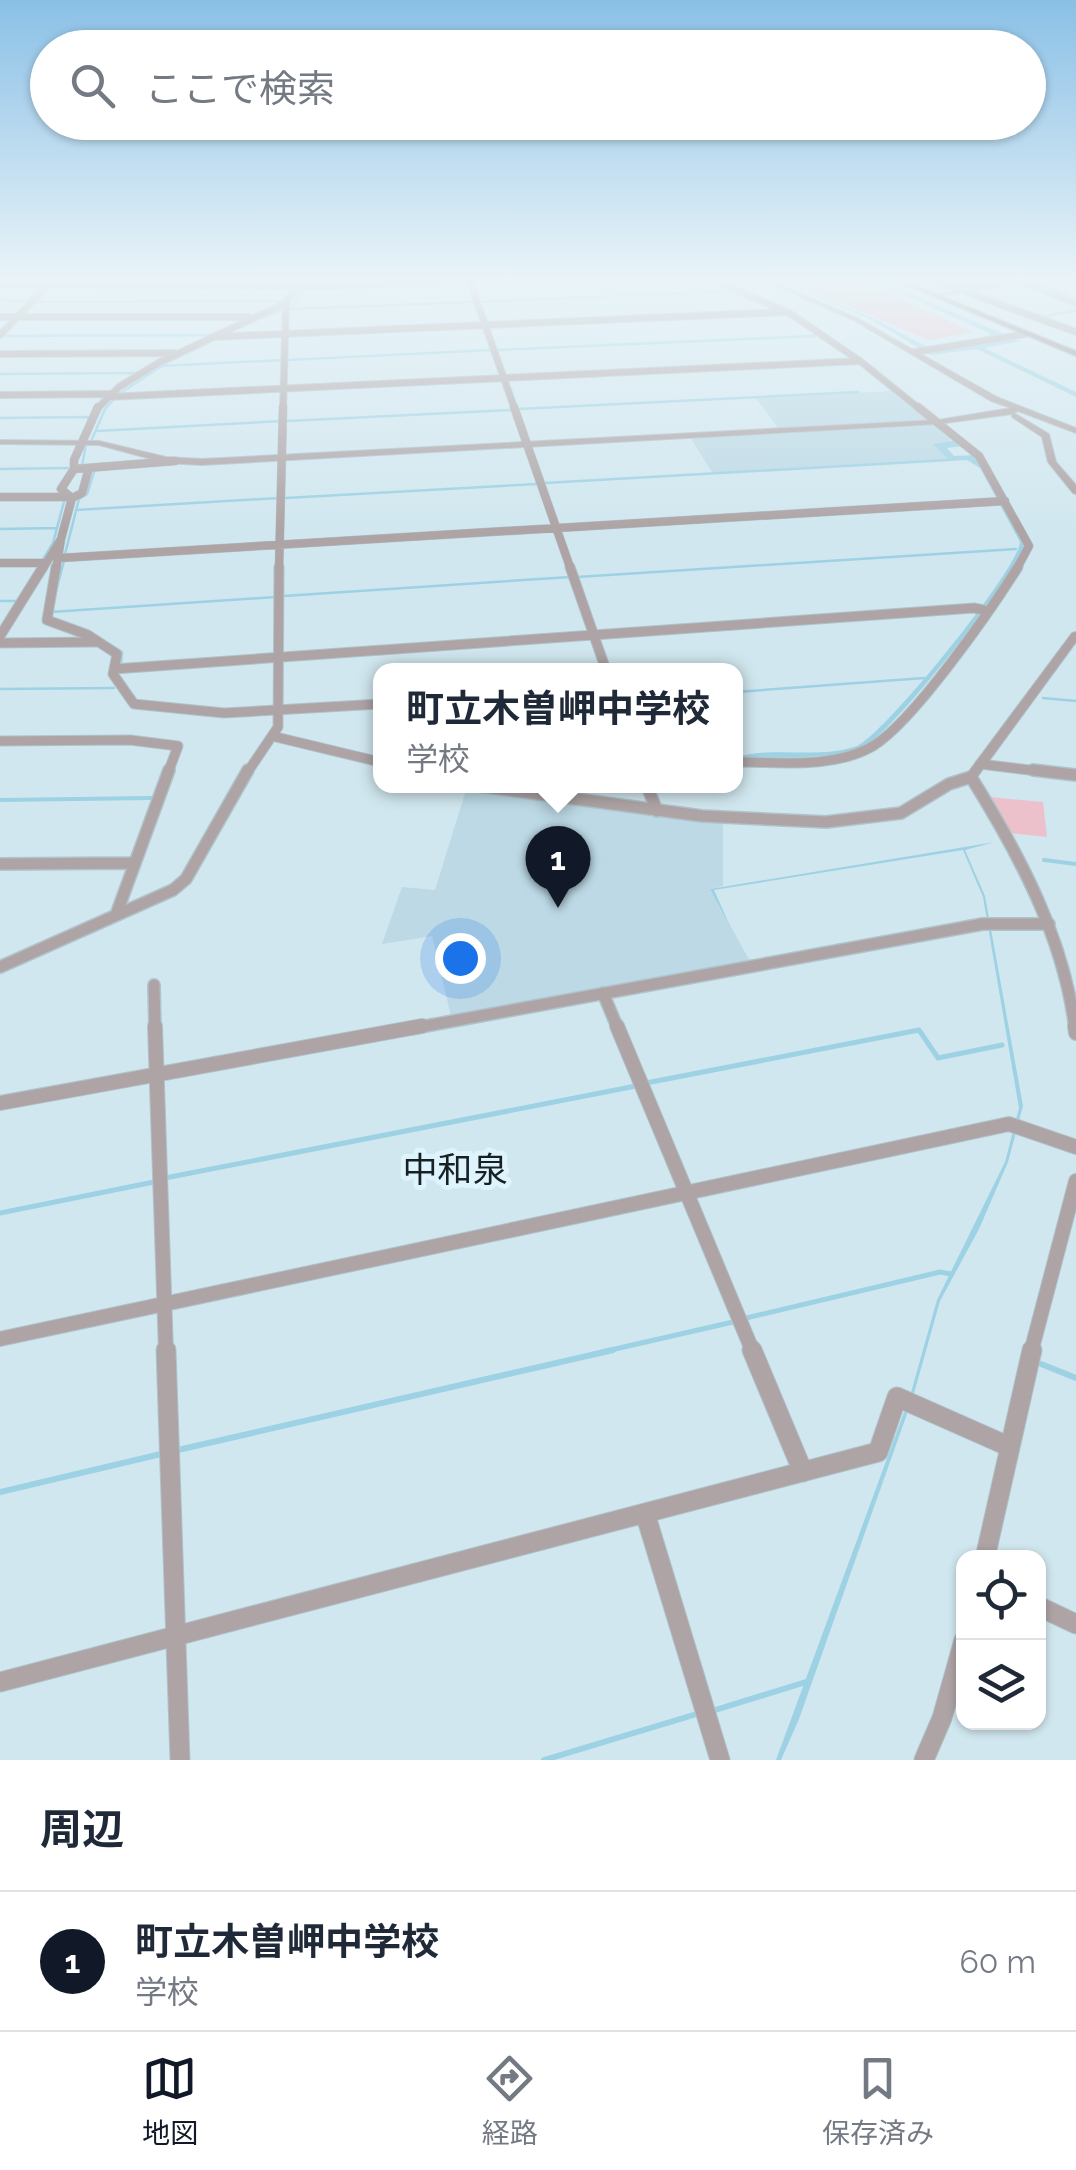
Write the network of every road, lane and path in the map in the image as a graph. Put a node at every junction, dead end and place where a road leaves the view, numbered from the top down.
1 (160, 364) edge
2 (286, 364) edge
3 (499, 364) edge
4 (792, 364) edge
5 (861, 364) edge
6 (939, 364) edge
7 (504, 378) junction
8 (285, 389) junction
9 (0, 395) edge
10 (108, 396) junction
11 (1013, 410) junction
12 (934, 423) junction
13 (1076, 431) edge
14 (0, 442) edge
15 (82, 442) junction
16 (528, 444) junction
17 (284, 458) junction
18 (175, 461) junction
19 (88, 468) junction
20 (74, 469) junction
21 (1076, 491) edge
22 (0, 497) edge
23 (68, 497) junction
24 (1001, 501) junction
25 (556, 528) junction
26 (62, 539) junction
27 (282, 544) junction
28 (60, 558) junction
29 (0, 563) edge
30 (46, 563) junction
31 (982, 610) junction
32 (594, 635) junction
33 (1076, 636) edge
34 (0, 640) edge
35 (97, 642) junction
36 (278, 658) junction
37 (604, 663) edge
38 (114, 669) junction
39 (373, 704) edge
40 (277, 709) junction
41 (276, 738) junction
42 (0, 740) edge
43 (373, 760) edge
44 (743, 762) edge
45 (980, 764) junction
46 (1076, 775) edge
47 (971, 777) junction
48 (512, 793) edge
49 (650, 793) edge
50 (657, 811) junction
51 (130, 863) junction
52 (0, 864) edge
53 (116, 914) junction
54 (1048, 924) junction
55 (0, 968) edge
56 (1071, 968) edge
57 (154, 985) dead end
58 (603, 993) junction
59 (1076, 1033) edge
60 (157, 1074) junction
61 (0, 1103) edge
62 (1076, 1147) edge
63 (1076, 1181) edge
64 (686, 1192) junction
65 (1074, 1206) edge
66 (164, 1304) junction
67 (0, 1339) edge
68 (1010, 1446) junction
69 (803, 1472) junction
70 (646, 1513) junction
71 (987, 1550) edge
72 (1046, 1610) edge
73 (1076, 1624) edge
74 (176, 1634) junction
75 (956, 1668) edge
76 (0, 1682) edge
77 (180, 1760) edge
78 (720, 1760) edge
79 (924, 1760) edge

1 - 10 street
2 - 8 street
3 - 7 street
4 - 7 street
5 - 12 street
6 - 11 street
7 - 8 street
7 - 16 street
8 - 10 street
8 - 17 street
9 - 10 street
10 - 15 street
11 - 12 street
11 - 13 street
11 - 21 street
12 - 16 street
12 - 24 street
14 - 15 street
15 - 18 street
15 - 20 street
16 - 17 street
16 - 25 street
17 - 18 street
17 - 27 street
18 - 19 street
19 - 20 street
19 - 23 street
20 - 23 street
22 - 23 street
23 - 26 street
24 - 25 street
24 - 31 street
25 - 27 street
25 - 32 street
26 - 28 street
26 - 30 street
27 - 28 street
27 - 36 street
28 - 35 street
29 - 30 street
30 - 34 street
31 - 32 street
31 - 44 street
32 - 36 street
32 - 37 street
33 - 45 street
34 - 35 street
35 - 38 street
36 - 38 street
36 - 40 street
38 - 40 street
39 - 40 street
40 - 41 street
41 - 43 street
41 - 53 street
42 - 51 street
45 - 46 street
45 - 47 street
47 - 50 street
47 - 54 street
48 - 50 street
49 - 50 street
51 - 52 street
51 - 53 street
53 - 55 street
54 - 56 street
54 - 58 street
56 - 59 street
57 - 60 street
58 - 60 street
58 - 64 street
60 - 61 street
60 - 66 street
62 - 64 street
63 - 65 street
64 - 66 street
64 - 69 street
65 - 68 street
66 - 67 street
66 - 74 street
68 - 69 street
68 - 71 street
69 - 70 street
70 - 74 street
70 - 78 street
72 - 73 street
74 - 76 street
74 - 77 street
75 - 79 street

